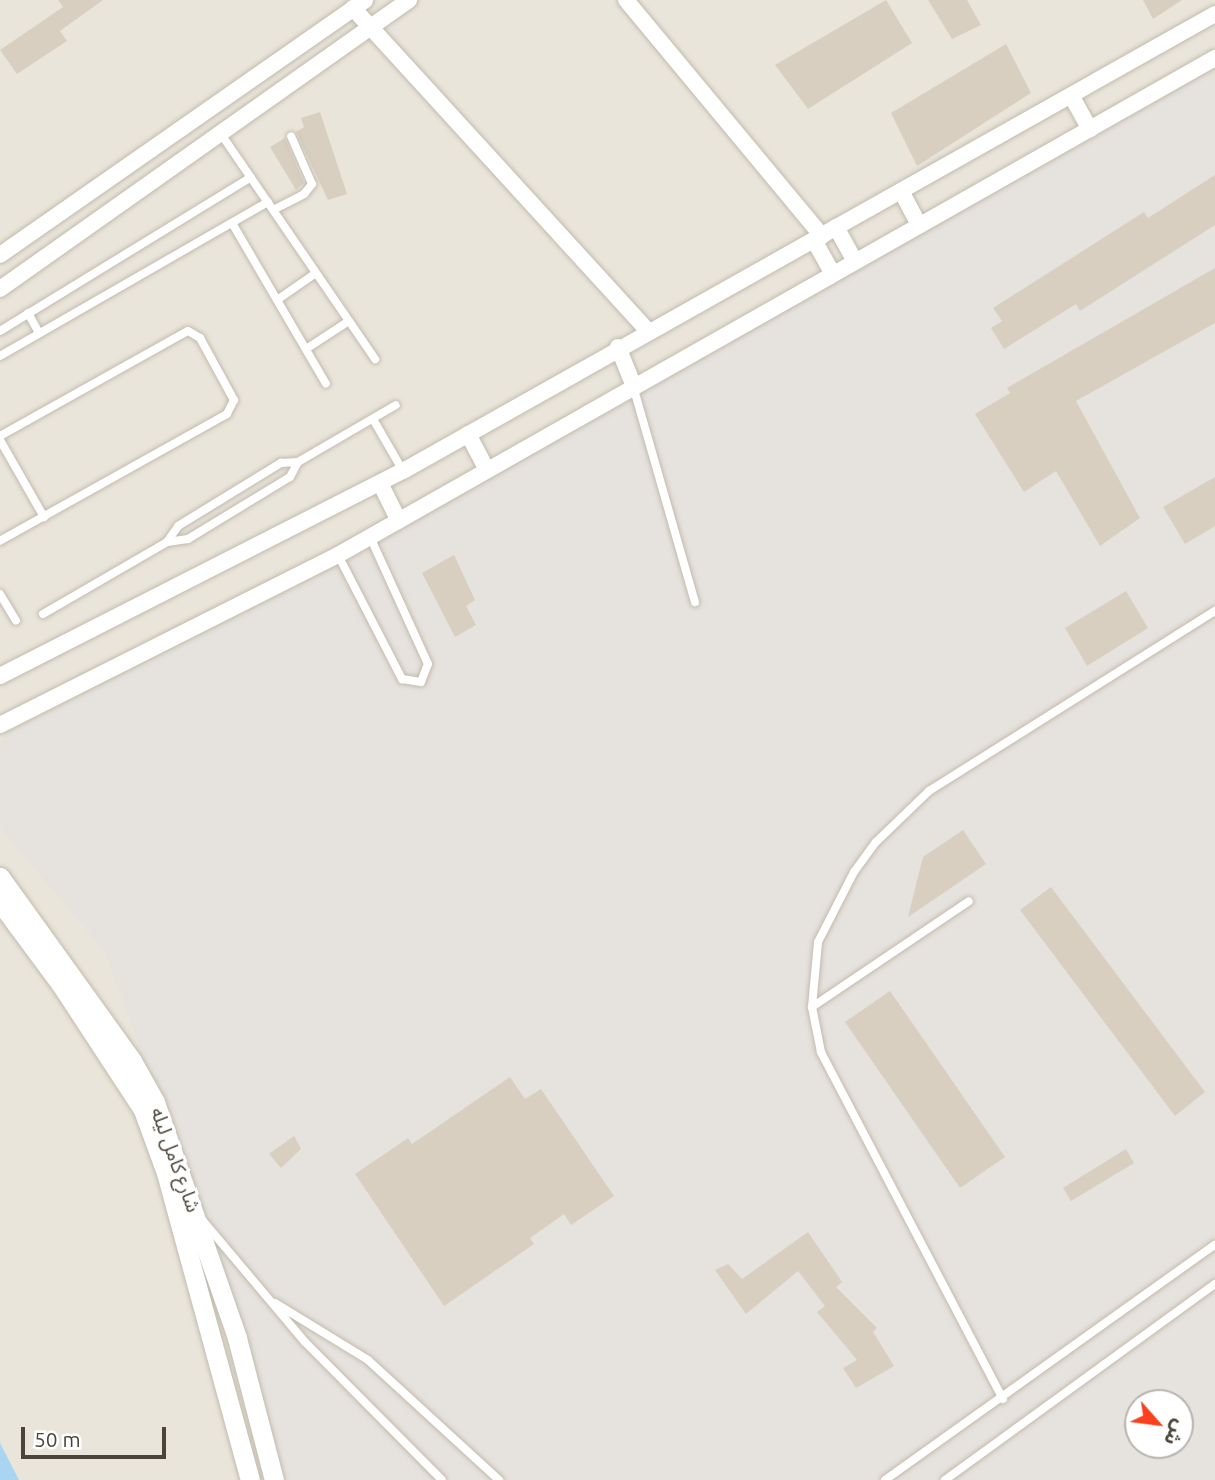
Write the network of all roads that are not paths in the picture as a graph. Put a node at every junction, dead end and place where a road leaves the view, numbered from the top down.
1 (626, 0) edge
2 (403, 2) edge
3 (359, 4) edge
4 (1215, 15) edge
5 (371, 27) junction
6 (1215, 58) edge
7 (1072, 97) junction
8 (204, 112) junction
9 (1090, 129) junction
10 (221, 134) junction
11 (291, 136) dead end
12 (250, 177) junction
13 (901, 191) junction
14 (271, 206) junction
15 (232, 223) junction
16 (919, 225) junction
17 (836, 227) junction
18 (818, 238) junction
19 (0, 255) edge
20 (855, 261) junction
21 (832, 272) junction
22 (316, 273) junction
23 (0, 289) edge
24 (277, 300) junction
25 (28, 313) junction
26 (349, 321) junction
27 (647, 330) junction
28 (0, 331) edge
29 (39, 333) junction
30 (618, 347) junction
31 (306, 349) junction
32 (0, 356) edge
33 (375, 359) dead end
34 (326, 384) dead end
35 (633, 384) junction
36 (396, 405) dead end
37 (373, 419) junction
38 (468, 434) junction
39 (0, 438) edge
40 (298, 462) junction
41 (487, 470) junction
42 (403, 471) junction
43 (380, 483) junction
44 (44, 517) junction
45 (399, 521) junction
46 (370, 537) junction
47 (0, 541) edge
48 (167, 542) junction
49 (338, 555) junction
50 (0, 594) edge
51 (695, 601) dead end
52 (1215, 611) edge
53 (43, 614) dead end
54 (16, 621) dead end
55 (0, 676) edge
56 (0, 725) edge
57 (0, 877) edge
58 (969, 901) dead end
59 (0, 902) edge
60 (811, 1007) junction
61 (166, 1173) junction
62 (194, 1210) junction
63 (1215, 1245) edge
64 (1215, 1284) edge
65 (269, 1300) junction
66 (1003, 1399) junction
67 (898, 1477) edge
68 (250, 1480) edge
69 (274, 1480) edge
70 (442, 1480) edge
71 (499, 1480) edge
72 (885, 1480) edge
73 (945, 1480) edge

1 - 18 street
2 - 5 street
3 - 5 street
3 - 8 street
4 - 7 street
5 - 10 street
5 - 27 street
6 - 9 street
7 - 9 street
7 - 13 street
8 - 10 street
8 - 19 street
9 - 16 street
10 - 12 lane
10 - 23 street
11 - 14 lane
12 - 14 lane
12 - 25 lane
13 - 16 street
13 - 17 street
14 - 15 lane
14 - 22 lane
15 - 24 lane
15 - 29 lane
16 - 20 street
17 - 18 street
17 - 20 street
18 - 21 street
18 - 27 street
20 - 21 street
21 - 35 street
22 - 24 lane
22 - 26 lane
24 - 31 lane
25 - 28 lane
25 - 29 lane
26 - 31 lane
26 - 33 lane
27 - 30 street
29 - 32 lane
30 - 35 street
30 - 38 street
31 - 34 lane
35 - 41 street
35 - 51 lane
36 - 37 lane
37 - 40 lane
37 - 42 lane
38 - 41 street
38 - 42 street
39 - 44 lane
39 - 44 lane
40 - 48 lane
40 - 48 lane
41 - 45 street
42 - 43 street
43 - 45 street
43 - 55 street
44 - 47 lane
45 - 46 street
46 - 49 street
46 - 49 lane
48 - 53 lane
49 - 56 street
50 - 54 lane
52 - 60 lane
57 - 62 street, شارع كامل ليله
58 - 60 lane
59 - 61 street, شارع كامل ليله
60 - 66 lane
61 - 62 street
61 - 68 street, شارع كامل ليله
62 - 65 lane
62 - 69 street, شارع كامل ليله
63 - 66 lane
64 - 73 lane
65 - 70 lane
65 - 71 lane
66 - 67 lane
67 - 72 lane

